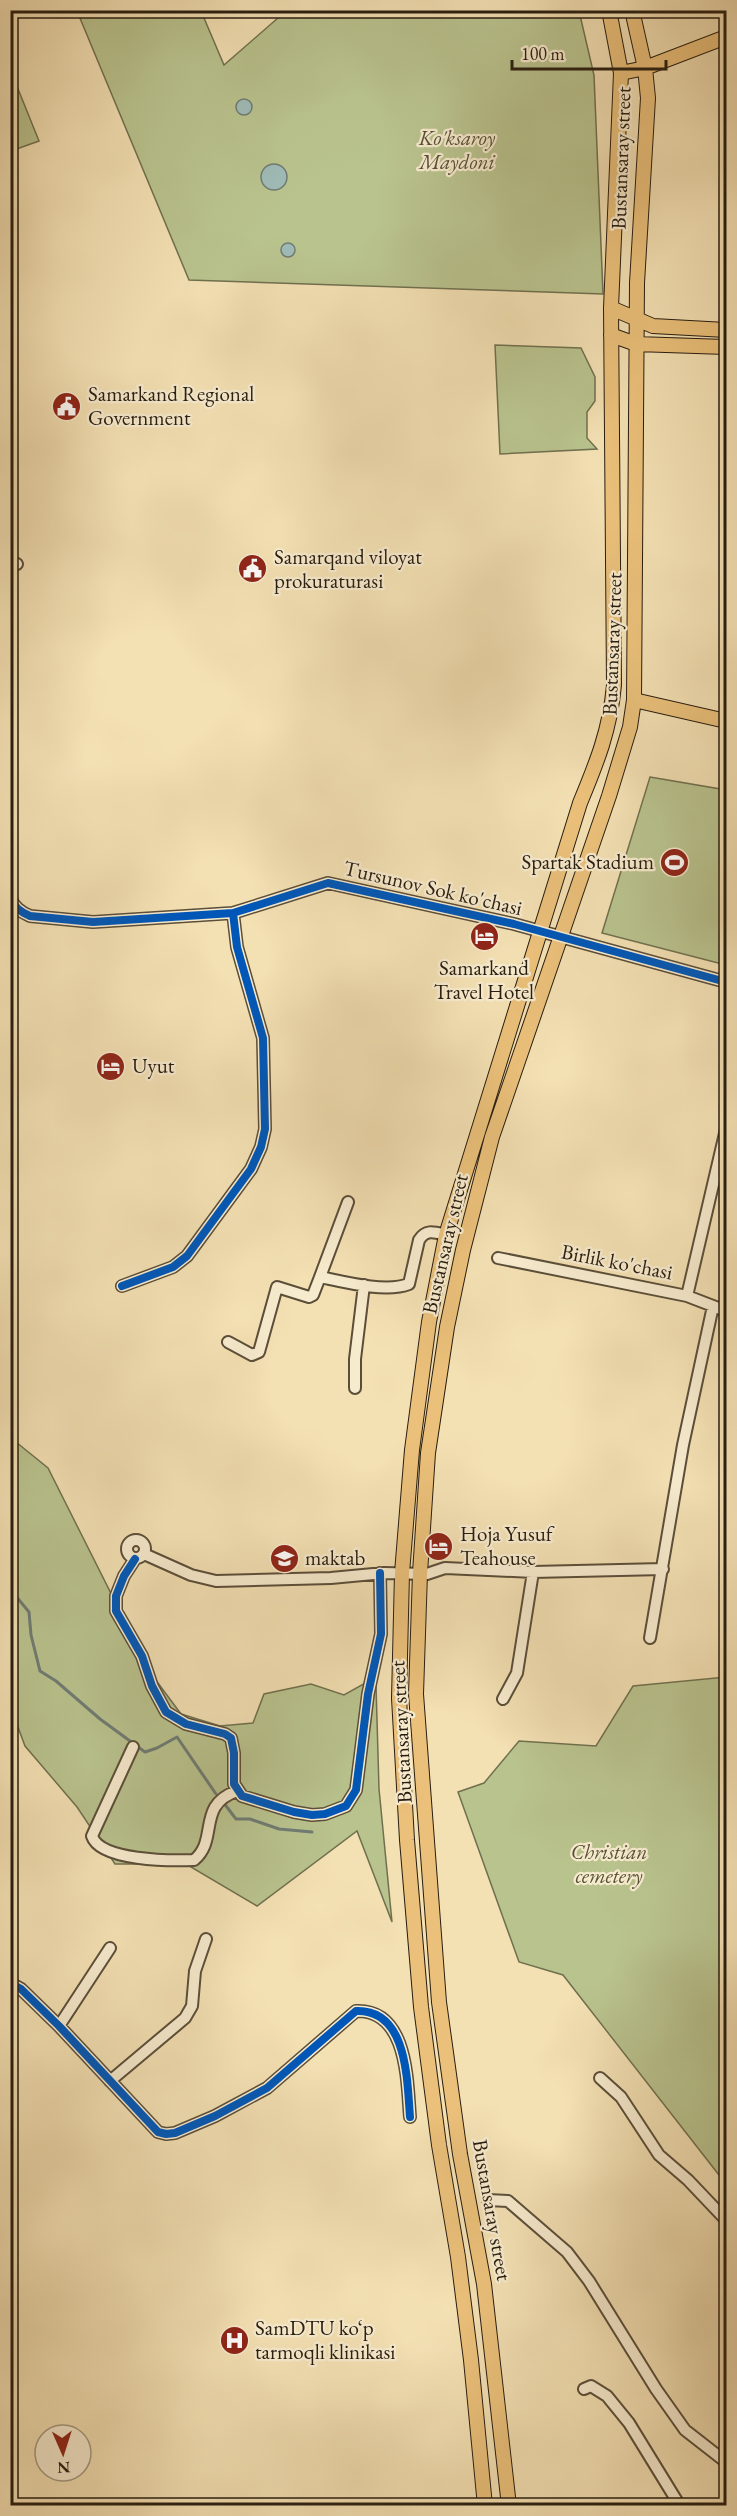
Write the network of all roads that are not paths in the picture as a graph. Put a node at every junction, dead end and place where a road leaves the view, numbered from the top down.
1 (609, 10) edge
2 (632, 10) edge
3 (726, 37) edge
4 (645, 68) junction
5 (621, 73) junction
6 (610, 308) junction
7 (636, 318) junction
8 (726, 330) edge
9 (611, 335) junction
10 (636, 344) junction
11 (726, 347) edge
12 (634, 700) junction
13 (726, 721) edge
14 (10, 897) edge
15 (232, 913) junction
16 (542, 932) junction
17 (565, 940) junction
18 (726, 982) edge
19 (726, 1129) edge
20 (348, 1202) dead end
21 (446, 1235) junction
22 (498, 1258) dead end
23 (320, 1277) junction
24 (364, 1285) junction
25 (122, 1286) dead end
26 (687, 1296) junction
27 (713, 1306) junction
28 (726, 1311) edge
29 (228, 1342) dead end
30 (355, 1388) dead end
31 (663, 1569) junction
32 (533, 1572) junction
33 (380, 1573) junction
34 (402, 1573) junction
35 (420, 1573) junction
36 (650, 1638) dead end
37 (503, 1700) dead end
38 (133, 1747) dead end
39 (237, 1791) junction
40 (206, 1939) dead end
41 (110, 1948) dead end
42 (10, 1983) edge
43 (59, 2026) junction
44 (600, 2078) dead end
45 (110, 2081) junction
46 (410, 2117) dead end
47 (488, 2200) dead end
48 (726, 2220) edge
49 (584, 2389) dead end
50 (726, 2462) edge
51 (485, 2505) edge
52 (509, 2505) edge
53 (680, 2505) edge

1 - 5 main road, Bustansaray street
2 - 4 main road, Bustansaray street
3 - 4 main road
4 - 5 main road
4 - 7 main road, Bustansaray street
5 - 6 main road, Bustansaray street
6 - 7 main road
6 - 9 main road, Bustansaray street
7 - 8 main road
7 - 10 main road, Bustansaray street
9 - 10 main road
9 - 16 main road, Bustansaray street
10 - 11 main road
10 - 12 main road, Bustansaray street
12 - 13 main road
12 - 17 main road, Bustansaray street
14 - 15 street, Tursunov Sok ko'chasi
15 - 16 street, Tursunov Sok ko'chasi
15 - 25 street
16 - 17 street, Tursunov Sok ko'chasi
16 - 21 main road, Bustansaray street
17 - 18 street, Tursunov Sok ko'chasi
17 - 35 main road, Bustansaray street
19 - 26 street
20 - 23 street
21 - 24 street
21 - 34 main road, Bustansaray street
22 - 26 street, Birlik ko'chasi
23 - 24 street
23 - 29 street
24 - 30 street
26 - 27 street, Birlik ko'chasi
27 - 28 street, Birlik ko'chasi
27 - 31 street
31 - 32 street
31 - 36 street
32 - 35 street
32 - 37 street
33 - 34 street
33 - 39 street
33 - 39 street
34 - 35 street
34 - 51 main road, Bustansaray street
35 - 52 main road, Bustansaray street
38 - 39 street
40 - 45 street
41 - 43 street
42 - 43 street
43 - 45 street
44 - 48 street
45 - 46 street
47 - 50 street
49 - 53 street

